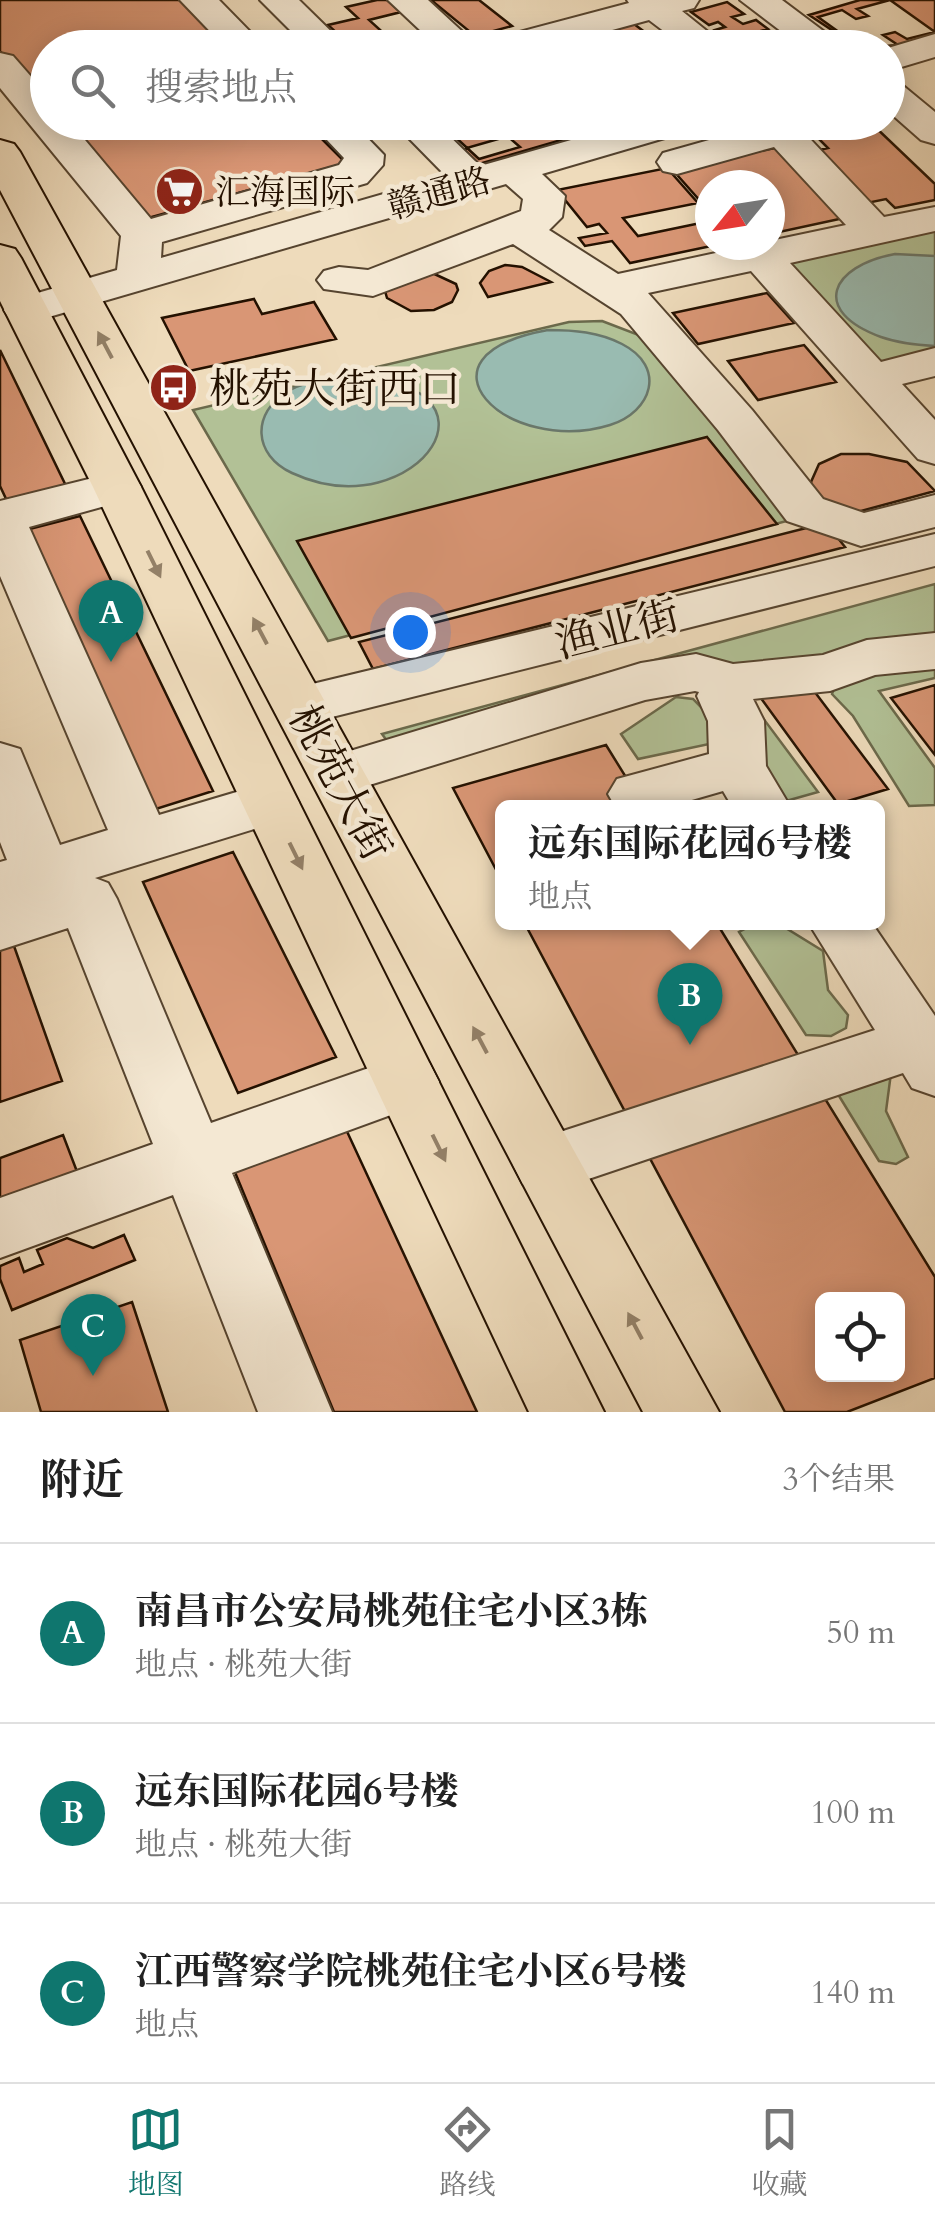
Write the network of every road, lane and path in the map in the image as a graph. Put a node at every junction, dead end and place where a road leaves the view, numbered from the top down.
1 (198, 0) edge
2 (281, 0) edge
3 (406, 0) edge
4 (660, 2) edge
5 (820, 5) dead end
6 (770, 8) edge
7 (524, 11) dead end
8 (229, 30) edge
9 (312, 30) edge
10 (441, 30) edge
11 (547, 30) edge
12 (589, 30) edge
13 (690, 30) edge
14 (802, 30) edge
15 (934, 47) edge
16 (905, 55) edge
17 (7, 82) edge
18 (30, 104) edge
19 (905, 106) edge
20 (935, 132) edge
21 (63, 140) edge
22 (348, 140) edge
23 (423, 140) edge
24 (789, 140) edge
25 (677, 142) edge
26 (0, 152) edge
27 (363, 165) junction
28 (514, 170) junction
29 (448, 182) junction
30 (935, 219) edge
31 (519, 229) junction
32 (875, 232) junction
33 (142, 235) junction
34 (785, 251) edge
35 (0, 258) edge
36 (742, 260) edge
37 (765, 260) edge
38 (136, 280) junction
39 (339, 280) dead end
40 (611, 288) junction
41 (53, 303) junction
42 (935, 362) edge
43 (870, 378) junction
44 (935, 450) edge
45 (117, 487) junction
46 (935, 511) edge
47 (0, 518) edge
48 (935, 550) edge
49 (935, 652) edge
50 (732, 684) junction
51 (300, 706) junction
52 (0, 764) edge
53 (337, 775) junction
54 (750, 787) edge
55 (636, 794) dead end
56 (270, 803) junction
57 (142, 842) junction
58 (20, 879) edge
59 (0, 926) edge
60 (843, 930) edge
61 (926, 1056) edge
62 (406, 1082) junction
63 (192, 1159) junction
64 (547, 1164) junction
65 (0, 1228) edge
66 (295, 1412) edge
67 (566, 1412) edge
68 (682, 1412) edge

1 - 8 street
2 - 9 street
3 - 10 street
4 - 12 street
4 - 13 street
5 - 6 street
6 - 14 street
7 - 11 street
15 - 16 street
17 - 18 street
19 - 20 street
21 - 33 street
22 - 27 street
23 - 29 street
24 - 32 street, 赣通路
25 - 28 street, 赣通路
26 - 41 main road, 桃苑大街
27 - 29 street
27 - 33 street
28 - 29 street, 赣通路
28 - 31 street
29 - 38 street, 赣通路
30 - 32 street
31 - 39 street
31 - 40 street
32 - 34 street
33 - 38 street
35 - 41 main road, 桃苑大街
36 - 40 street
37 - 43 street
38 - 41 street, 赣通路
40 - 46 street
41 - 45 main road, 桃苑大街
51 -> 41 main road, 桃苑大街
42 - 43 street
43 - 44 street
45 - 47 street
45 -> 56 main road, 桃苑大街
47 - 57 street
48 - 51 street, 渔业街
49 - 50 street
50 - 53 street
50 - 54 street
51 - 53 main road, 桃苑大街
52 - 58 street
64 -> 53 main road, 桃苑大街
54 - 55 street
56 - 57 street
56 -> 62 main road, 桃苑大街
57 - 58 street
59 - 63 street
60 - 61 street
61 - 64 street
62 - 63 street
62 -> 67 main road, 桃苑大街
63 - 65 street
63 - 66 street
68 -> 64 main road, 桃苑大街

